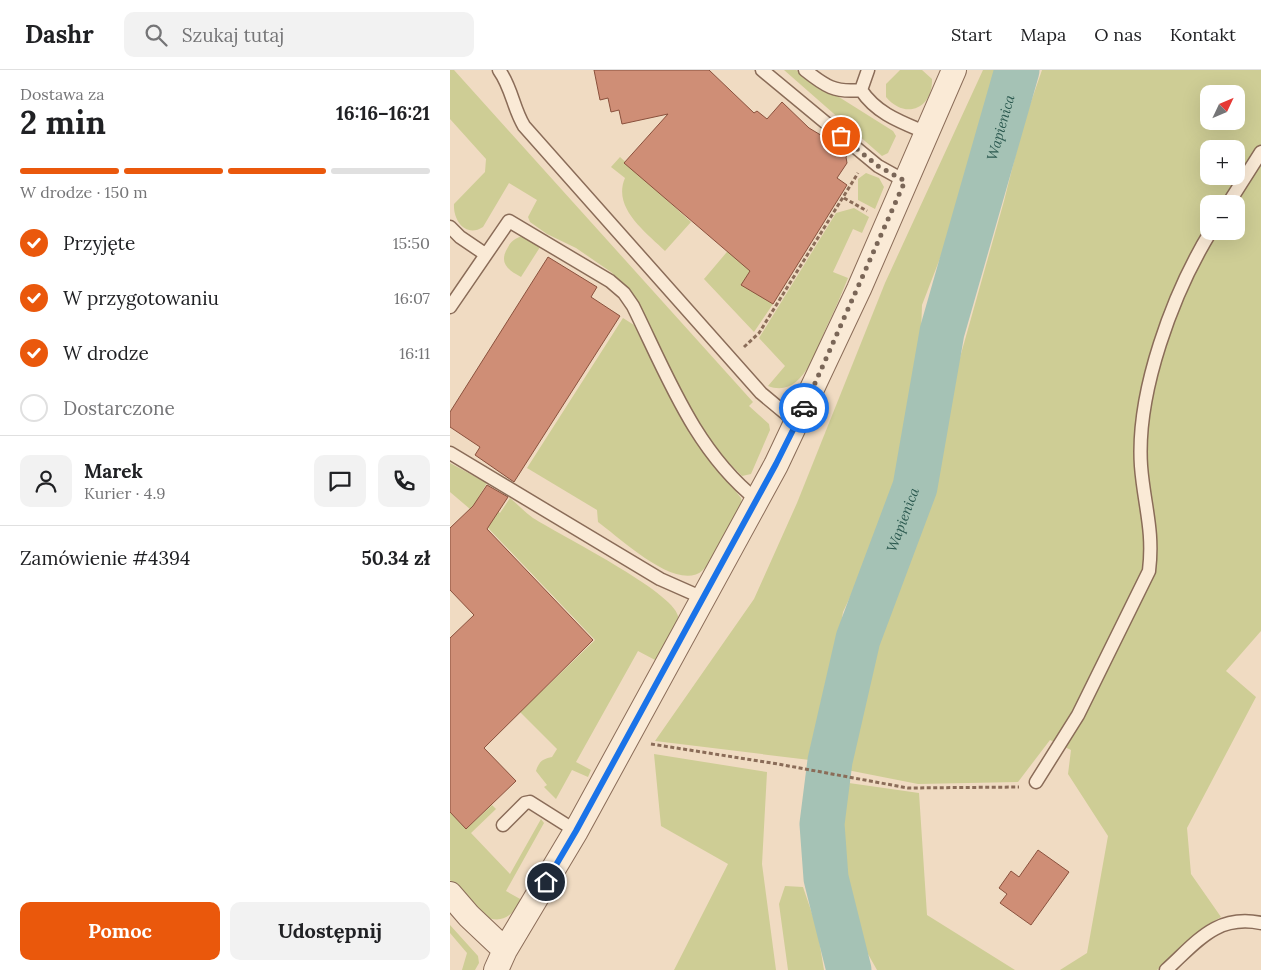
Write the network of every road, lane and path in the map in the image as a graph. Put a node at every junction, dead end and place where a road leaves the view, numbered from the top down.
1 (499, 70) edge
2 (762, 70) edge
3 (805, 70) edge
4 (868, 70) edge
5 (954, 70) edge
6 (861, 90) junction
7 (927, 133) junction
8 (1261, 152) edge
9 (867, 157) junction
10 (905, 181) junction
11 (1234, 195) edge
12 (450, 227) edge
13 (1205, 240) edge
14 (485, 254) junction
15 (450, 307) edge
16 (731, 360) junction
17 (797, 423) junction
18 (450, 453) edge
19 (757, 500) junction
20 (703, 598) junction
21 (625, 740) junction
22 (1036, 782) joint
23 (503, 825) dead end
24 (576, 831) junction
25 (450, 894) edge
26 (1261, 923) edge
27 (500, 960) edge
28 (1166, 970) edge

1 - 16 lane
2 - 9 lane
3 - 6 lane
4 - 6 lane
5 - 7 street
6 - 7 lane
7 - 10 street
8 - 11 lane
9 - 10 lane
9 - 16 path
10 - 17 street
12 - 14 lane
13 - 22 lane
14 - 15 lane
14 - 19 lane
16 - 17 lane
17 - 19 street
18 - 20 lane
19 - 20 street
20 - 21 street
21 - 22 path
21 - 24 street
23 - 24 lane
24 - 27 street
25 - 27 street
26 - 28 lane

